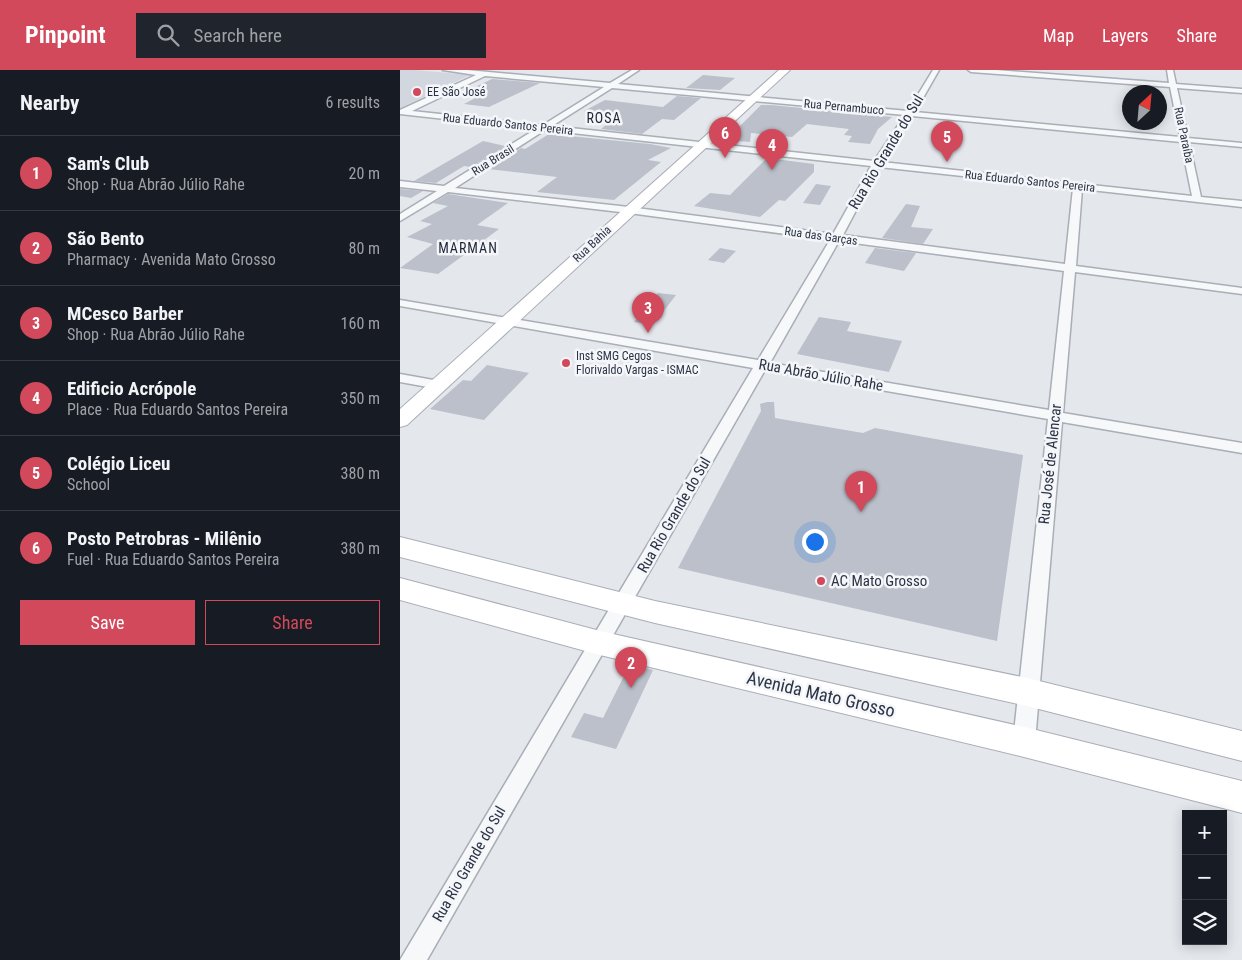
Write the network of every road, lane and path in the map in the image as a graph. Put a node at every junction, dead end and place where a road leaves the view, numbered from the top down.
1 (446, 70) edge
2 (492, 70) edge
3 (636, 70) edge
4 (785, 70) edge
5 (936, 70) edge
6 (971, 70) edge
7 (1170, 70) edge
8 (484, 74) junction
9 (612, 86) junction
10 (1173, 86) junction
11 (1242, 91) edge
12 (754, 99) junction
13 (401, 113) edge
14 (910, 114) junction
15 (544, 128) junction
16 (1185, 140) junction
17 (703, 145) junction
18 (1242, 145) edge
19 (876, 164) junction
20 (400, 184) edge
21 (1078, 186) junction
22 (445, 190) junction
23 (1197, 199) junction
24 (1242, 204) edge
25 (629, 210) junction
26 (400, 218) edge
27 (836, 238) junction
28 (1070, 269) junction
29 (1242, 291) edge
30 (400, 302) edge
31 (510, 322) junction
32 (761, 365) junction
33 (400, 378) edge
34 (439, 385) junction
35 (1055, 415) junction
36 (400, 420) edge
37 (1242, 448) edge
38 (400, 548) edge
39 (400, 590) edge
40 (623, 604) junction
41 (600, 642) junction
42 (1028, 692) junction
43 (1024, 742) junction
44 (1242, 746) edge
45 (1242, 797) edge
46 (413, 960) edge

1 - 8 street, Rua Pernambuco
2 - 8 street
3 - 9 street, Rua Brasil
4 - 12 main road, Rua Bahia
5 - 14 street, Rua Rio Grande do Sul
6 - 10 street
7 - 10 street, Rua Paraíba
8 - 9 street, Rua Pernambuco
8 - 13 street
9 - 12 street, Rua Pernambuco
9 - 15 street, Rua Brasil
10 - 11 street
10 - 16 street, Rua Paraíba
12 - 14 street, Rua Pernambuco
12 - 17 main road, Rua Bahia
13 - 15 street, Rua Eduardo Santos Pereira
14 - 16 street, Rua Pernambuco
14 - 19 street, Rua Rio Grande do Sul
15 - 17 street, Rua Eduardo Santos Pereira
15 - 22 street, Rua Brasil
16 - 18 street, Rua Pernambuco
16 - 23 street, Rua Paraíba
17 - 19 street, Rua Eduardo Santos Pereira
17 - 25 main road, Rua Bahia
19 - 21 street, Rua Eduardo Santos Pereira
19 - 27 street, Rua Rio Grande do Sul
20 - 22 street, Rua das Garças
21 - 23 street, Rua Eduardo Santos Pereira
21 - 28 street, Rua José de Alencar
22 - 25 street, Rua das Garças
22 - 26 street, Rua Brasil
23 - 24 street, Rua Eduardo Santos Pereira
25 - 27 street, Rua das Garças
25 - 31 main road, Rua Bahia
27 - 28 street, Rua das Garças
27 - 32 street, Rua Rio Grande do Sul
28 - 29 street, Rua das Garças
28 - 35 street, Rua José de Alencar
30 - 31 street, Rua Abrão Júlio Rahe
31 - 32 street, Rua Abrão Júlio Rahe
31 - 34 main road, Rua Bahia
32 - 35 street, Rua Abrão Júlio Rahe
32 - 40 street, Rua Rio Grande do Sul
33 - 34 street
34 - 36 main road, Rua Bahia
35 - 37 street, Rua Abrão Júlio Rahe
35 - 42 street, Rua José de Alencar
38 - 40 main road
39 - 41 main road, Avenida Mato Grosso
40 - 41 street, Rua Rio Grande do Sul
40 - 42 main road
41 - 43 main road, Avenida Mato Grosso
41 - 46 street, Rua Rio Grande do Sul
42 - 43 street, Rua José de Alencar
42 - 44 main road
43 - 45 main road, Avenida Mato Grosso

